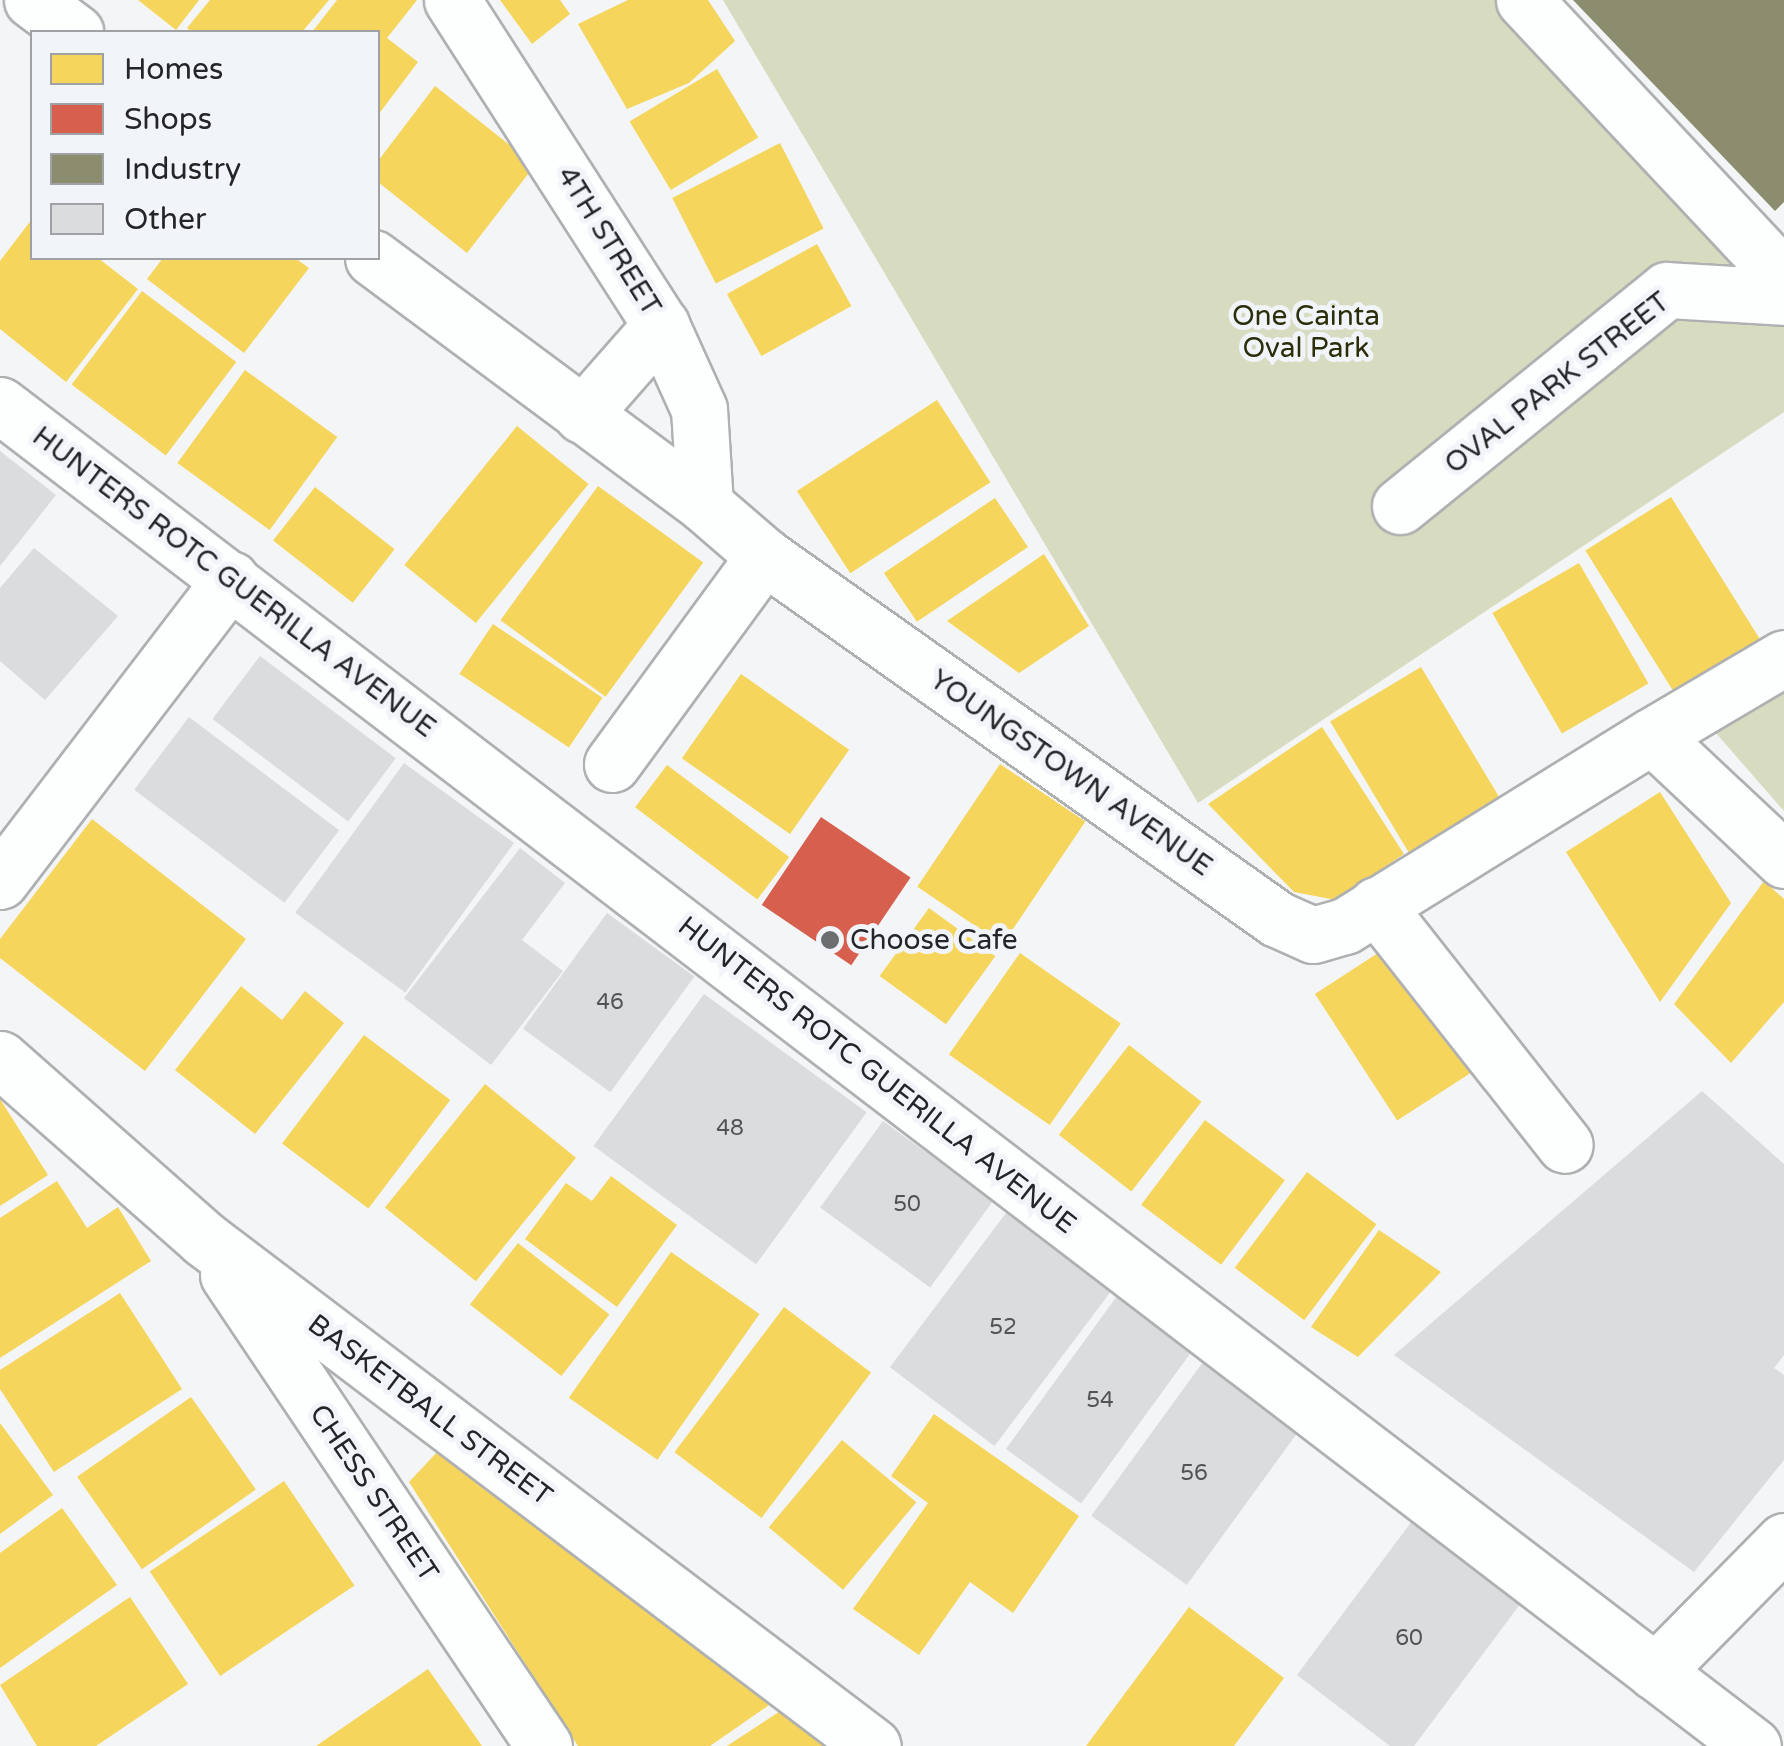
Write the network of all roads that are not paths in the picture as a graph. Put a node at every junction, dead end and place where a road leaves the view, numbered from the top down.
1 (32, 0) edge
2 (452, 0) edge
3 (1524, 0) edge
4 (72, 30) edge
5 (376, 260) edge
6 (1784, 278) edge
7 (1784, 297) edge
8 (662, 326) junction
9 (0, 405) edge
10 (582, 415) junction
11 (705, 505) junction
12 (1400, 506) dead end
13 (764, 556) junction
14 (231, 578) junction
15 (1784, 658) edge
16 (1652, 736) junction
17 (612, 764) dead end
18 (1784, 860) edge
19 (0, 881) edge
20 (1376, 905) junction
21 (0, 1059) edge
22 (1566, 1145) dead end
23 (204, 1239) junction
24 (1784, 1541) edge
25 (1655, 1672) junction
26 (544, 1746) edge
27 (873, 1746) edge
28 (1753, 1746) edge

1 - 4 street
2 - 8 street, 4TH STREET
3 - 6 street
5 - 10 street, YOUNGSTOWN AVENUE
7 - 12 street, OVAL PARK STREET
8 - 10 street
8 - 11 street, 4TH STREET
9 - 14 street, HUNTERS ROTC GUERILLA AVENUE
10 - 11 street, YOUNGSTOWN AVENUE
11 - 13 street, YOUNGSTOWN AVENUE
13 - 17 street
13 - 20 street, YOUNGSTOWN AVENUE
14 - 19 street
14 - 25 street, HUNTERS ROTC GUERILLA AVENUE
15 - 16 street, YOUNGSTOWN AVENUE
16 - 18 street
16 - 20 street, YOUNGSTOWN AVENUE
20 - 22 street
21 - 23 street, BASKETBALL STREET
23 - 26 street, CHESS STREET
23 - 27 street, BASKETBALL STREET
24 - 25 street
25 - 28 street, HUNTERS ROTC GUERILLA AVENUE

